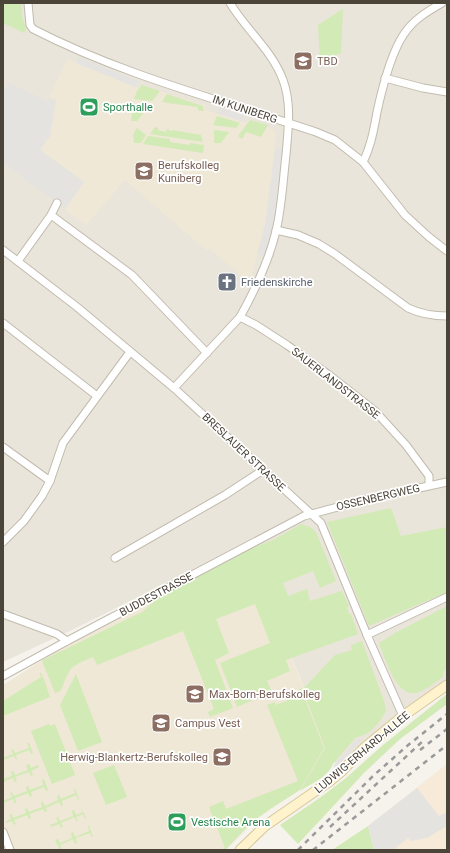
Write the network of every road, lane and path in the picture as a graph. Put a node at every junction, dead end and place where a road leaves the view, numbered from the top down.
1 (28, 3) edge
2 (230, 3) edge
3 (442, 3) edge
4 (385, 78) junction
5 (447, 92) edge
6 (289, 123) junction
7 (363, 162) junction
8 (57, 203) dead end
9 (52, 215) junction
10 (276, 230) junction
11 (3, 250) edge
12 (447, 251) edge
13 (18, 261) junction
14 (447, 316) edge
15 (240, 317) junction
16 (3, 323) edge
17 (130, 352) junction
18 (207, 353) junction
19 (174, 388) junction
20 (97, 396) junction
21 (3, 447) edge
22 (263, 470) junction
23 (50, 481) junction
24 (447, 482) edge
25 (429, 485) junction
26 (310, 514) junction
27 (3, 542) edge
28 (115, 558) dead end
29 (447, 597) edge
30 (3, 614) edge
31 (367, 636) junction
32 (67, 641) junction
33 (3, 676) edge
34 (447, 685) edge
35 (403, 716) junction
36 (3, 832) edge
37 (10, 850) edge
38 (240, 850) edge

1 - 6 street, IM KUNIBERG
2 - 6 street
3 - 4 street
4 - 5 street
4 - 7 street
6 - 7 street, IM KUNIBERG
6 - 10 street
7 - 12 street, IM KUNIBERG
8 - 9 street
9 - 13 street
9 - 18 street
10 - 14 street
10 - 15 street
11 - 13 street, BRESLAUER STRASSE
13 - 17 street, BRESLAUER STRASSE
15 - 18 street
15 - 25 street, SAUERLANDSTRASSE
16 - 20 street
17 - 19 street, BRESLAUER STRASSE
17 - 20 street
18 - 19 street
19 - 22 street, BRESLAUER STRASSE
20 - 23 street
21 - 23 street
22 - 26 street, BRESLAUER STRASSE
22 - 28 street
23 - 27 street
24 - 25 street, OSSENBERGWEG
25 - 26 street, OSSENBERGWEG
26 - 31 street, BRESLAUER STRASSE
26 - 32 street, BUDDESTRASSE
29 - 31 street
30 - 32 street
31 - 35 street, BRESLAUER STRASSE
32 - 33 street, BUDDESTRASSE
34 - 35 main road, LUDWIG-ERHARD-ALLEE
35 - 38 main road, LUDWIG-ERHARD-ALLEE
36 - 37 street

